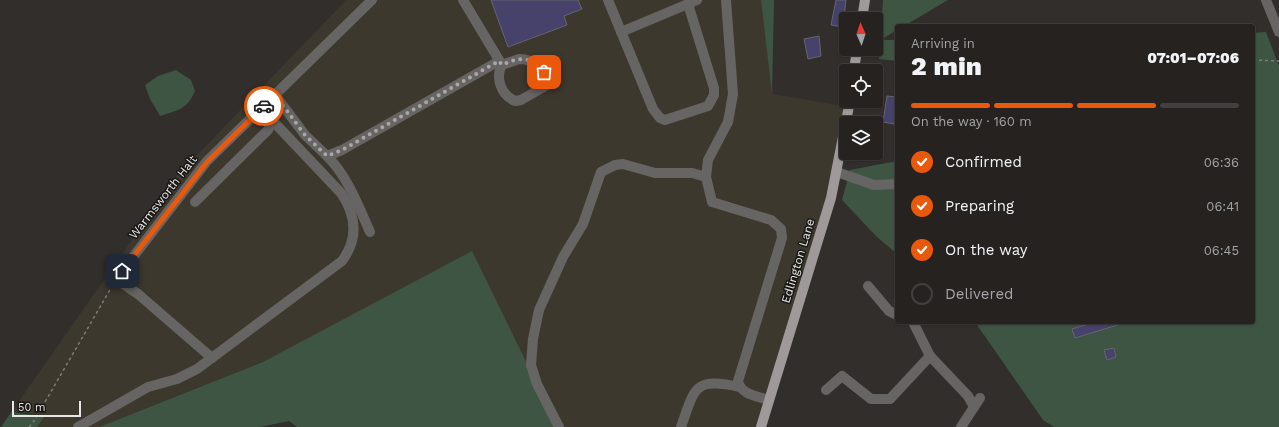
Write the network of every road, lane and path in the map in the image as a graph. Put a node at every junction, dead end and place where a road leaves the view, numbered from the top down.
1 (372, 0) edge
2 (463, 0) edge
3 (608, 0) edge
4 (726, 0) edge
5 (865, 0) edge
6 (1266, 0) edge
7 (693, 2) edge
8 (863, 12) edge
9 (621, 32) junction
10 (1279, 32) edge
11 (1255, 60) edge
12 (1279, 60) edge
13 (501, 63) junction
14 (275, 95) junction
15 (263, 106) junction
16 (849, 108) edge
17 (270, 118) junction
18 (327, 156) junction
19 (837, 172) junction
20 (706, 177) junction
21 (895, 184) edge
22 (195, 202) dead end
23 (370, 232) dead end
24 (116, 279) junction
25 (868, 286) dead end
26 (895, 314) edge
27 (914, 324) edge
28 (930, 356) junction
29 (212, 358) junction
30 (740, 388) junction
31 (826, 390) dead end
32 (980, 398) dead end
33 (769, 400) junction
34 (974, 407) junction
35 (29, 427) edge
36 (78, 427) edge
37 (559, 427) edge
38 (681, 427) edge
39 (761, 427) edge
40 (961, 427) edge

1 - 14 street, Warmsworth Halt
2 - 13 street
3 - 9 street
4 - 20 street
5 - 8 main road
6 - 10 street
7 - 9 street
7 - 9 street
11 - 12 path
13 - 13 street
13 - 18 street
14 - 15 street, Warmsworth Halt
14 - 18 street
15 - 17 street
15 - 24 street, Warmsworth Halt
16 - 19 main road, Edlington Lane
17 - 22 street
17 - 29 street
18 - 23 street
19 - 21 street
19 - 33 main road, Edlington Lane
20 - 30 street
20 - 37 street
24 - 29 street
24 - 35 path
25 - 26 street
27 - 28 street
28 - 31 street
28 - 34 street
29 - 36 street
30 - 33 street
30 - 38 street
32 - 34 street
33 - 39 main road, Edlington Lane
34 - 40 street

